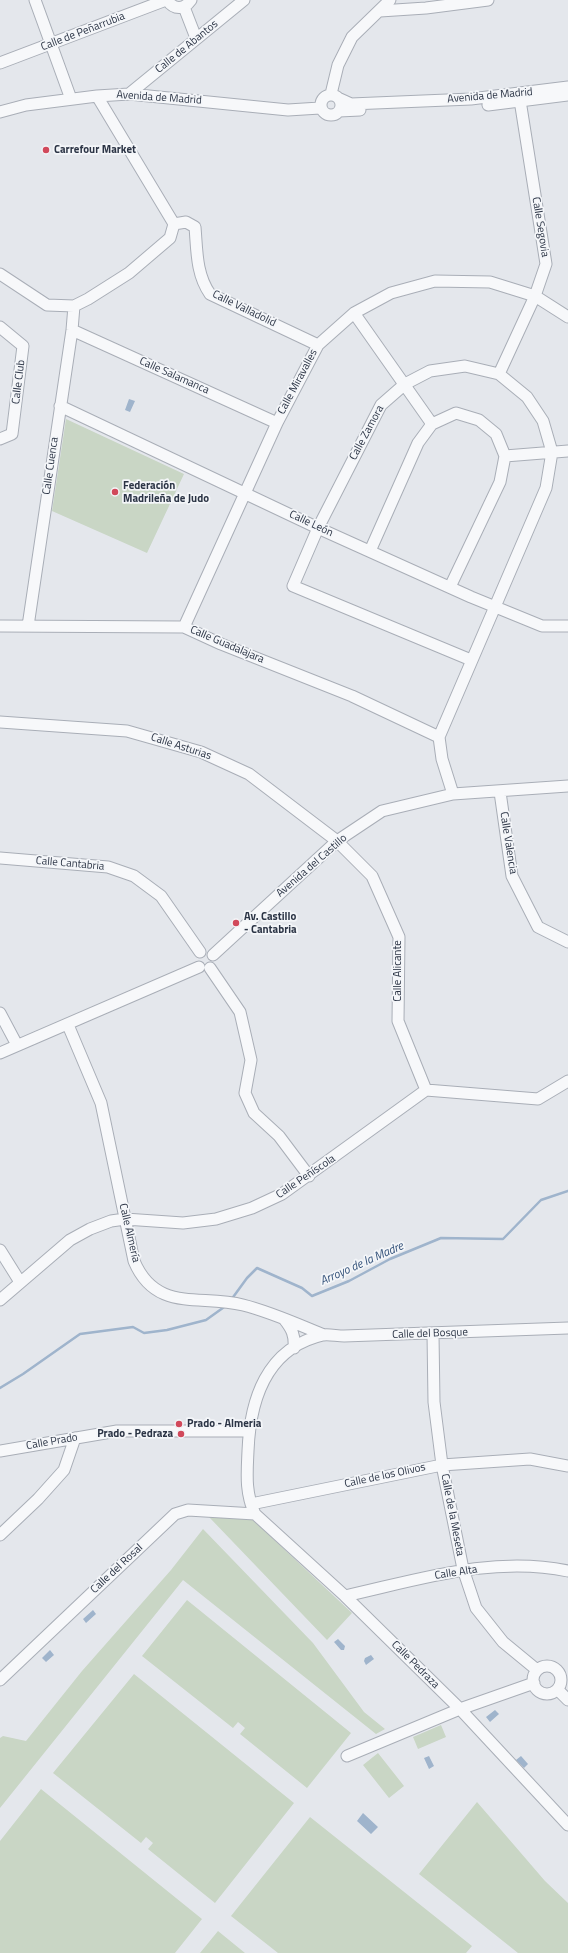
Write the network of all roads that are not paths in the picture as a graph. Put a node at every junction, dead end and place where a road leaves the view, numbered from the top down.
1 (35, 0) edge
2 (167, 0) edge
3 (244, 0) edge
4 (390, 0) edge
5 (413, 0) edge
6 (488, 0) edge
7 (187, 3) edge
8 (426, 8) junction
9 (380, 10) junction
10 (196, 38) junction
11 (51, 44) junction
12 (0, 63) edge
13 (568, 87) edge
14 (129, 94) junction
15 (568, 95) edge
16 (97, 96) junction
17 (336, 97) junction
18 (519, 98) junction
19 (71, 99) junction
20 (320, 108) junction
21 (339, 111) junction
22 (0, 112) edge
23 (174, 224) junction
24 (0, 274) edge
25 (535, 296) junction
26 (74, 306) junction
27 (354, 313) junction
28 (568, 317) edge
29 (0, 327) edge
30 (72, 330) junction
31 (318, 345) junction
32 (499, 374) junction
33 (405, 384) junction
34 (60, 406) junction
35 (277, 423) junction
36 (432, 424) junction
37 (0, 439) edge
38 (568, 451) edge
39 (552, 452) junction
40 (506, 456) junction
41 (245, 493) junction
42 (318, 528) junction
43 (370, 551) junction
44 (450, 587) junction
45 (496, 606) junction
46 (0, 626) edge
47 (28, 626) junction
48 (568, 626) edge
49 (184, 627) junction
50 (471, 660) junction
51 (0, 722) edge
52 (439, 737) junction
53 (568, 786) edge
54 (500, 792) junction
55 (453, 794) junction
56 (337, 841) junction
57 (0, 858) edge
58 (568, 942) edge
59 (200, 952) junction
60 (213, 955) junction
61 (205, 968) junction
62 (0, 1013) edge
63 (68, 1025) junction
64 (18, 1046) junction
65 (0, 1053) edge
66 (568, 1081) edge
67 (426, 1090) junction
68 (309, 1176) junction
69 (125, 1220) junction
70 (0, 1250) edge
71 (20, 1282) junction
72 (0, 1300) edge
73 (568, 1328) edge
74 (433, 1334) junction
75 (301, 1337) junction
76 (249, 1431) junction
77 (76, 1438) junction
78 (0, 1451) edge
79 (442, 1465) junction
80 (568, 1466) edge
81 (253, 1509) junction
82 (0, 1535) edge
83 (463, 1569) junction
84 (568, 1571) edge
85 (345, 1596) junction
86 (537, 1670) junction
87 (564, 1676) edge
88 (0, 1680) edge
89 (534, 1684) junction
90 (558, 1690) junction
91 (568, 1700) edge
92 (460, 1709) junction
93 (346, 1756) dead end
94 (568, 1825) edge

1 - 11 street
2 - 7 street
2 - 11 street, Calle de Peñarrubia
3 - 10 street, Calle de Abantos
4 - 9 street
5 - 8 street
6 - 8 street
7 - 10 street
8 - 9 street
9 - 17 street
10 - 14 street, Calle de Abantos
11 - 12 street, Calle de Peñarrubia
11 - 19 street
13 - 18 street, Avenida de Madrid
14 - 16 street, Avenida de Madrid
14 - 20 street, Avenida de Madrid
15 - 18 street, Avenida de Madrid
16 - 19 street, Avenida de Madrid
16 - 23 street
17 - 18 street, Avenida de Madrid
17 - 20 street
17 - 21 street
18 - 21 street, Avenida de Madrid
18 - 25 street, Calle Segovia
19 - 22 street, Avenida de Madrid
20 - 21 street
23 - 26 street
23 - 31 street, Calle Valladolid
24 - 26 street
25 - 27 street, Calle Miravalles
25 - 28 street, Calle Miravalles
25 - 32 street, Calle Segovia
26 - 30 street, Calle Cuenca
27 - 31 street, Calle Miravalles
27 - 33 street
29 - 37 street, Calle Club
30 - 34 street, Calle Cuenca
30 - 35 street, Calle Salamanca
31 - 35 street, Calle Miravalles
32 - 33 street, Calle Zamora
32 - 39 street, Calle Zamora
33 - 36 street
33 - 42 street, Calle Zamora
34 - 41 street, Calle León
34 - 47 street, Calle Cuenca
35 - 41 street, Calle Miravalles
36 - 40 street
36 - 43 street
38 - 39 street
39 - 40 street
39 - 45 street, Calle Zamora
40 - 44 street
41 - 42 street, Calle León
41 - 49 street, Calle Miravalles
42 - 43 street, Calle León
42 - 50 street, Calle Zamora
43 - 44 street, Calle León
44 - 45 street, Calle León
45 - 48 street, Calle León
45 - 50 street, Calle Zamora
46 - 47 street, Calle Guadalajara
47 - 49 street, Calle Guadalajara
49 - 52 street, Calle Guadalajara
50 - 52 street, Calle Zamora
51 - 56 street, Calle Asturias
52 - 55 street
53 - 54 street, Avenida del Castillo
54 - 55 street, Avenida del Castillo
54 - 58 street, Calle Valencia
55 - 56 street, Avenida del Castillo
56 - 60 street, Avenida del Castillo
56 - 67 street, Calle Alicante
57 - 59 street, Calle Cantabria
59 - 60 street
59 - 61 street
60 - 61 street
61 - 63 street
61 - 68 street
62 - 64 street
63 - 64 street
63 - 69 street, Calle Almería
64 - 65 street
66 - 67 street
67 - 68 street, Calle Peñíscola
68 - 69 street, Calle Peñíscola
69 - 71 street, Calle Peñíscola
69 - 75 street, Calle Almería
70 - 71 street
71 - 72 street, Calle Peñíscola
73 - 74 street, Calle del Bosque
74 - 75 street, Calle del Bosque
74 - 79 street, Calle de la Meseta
75 - 76 street
76 - 77 street, Calle Prado
76 - 81 street
77 - 78 street, Calle Prado
77 - 82 street
79 - 80 street, Calle de los Olivos
79 - 81 street, Calle de los Olivos
79 - 83 street, Calle de la Meseta
81 - 85 street, Calle Pedraza
81 - 88 street, Calle del Rosal
83 - 84 street, Calle Alta
83 - 85 street, Calle Alta
83 - 86 street, Calle de la Meseta
85 - 92 street, Calle Pedraza
86 - 87 street
86 - 89 street
87 - 90 street
89 - 90 street
89 - 92 street
90 - 91 street
92 - 93 street
92 - 94 street, Calle Pedraza

